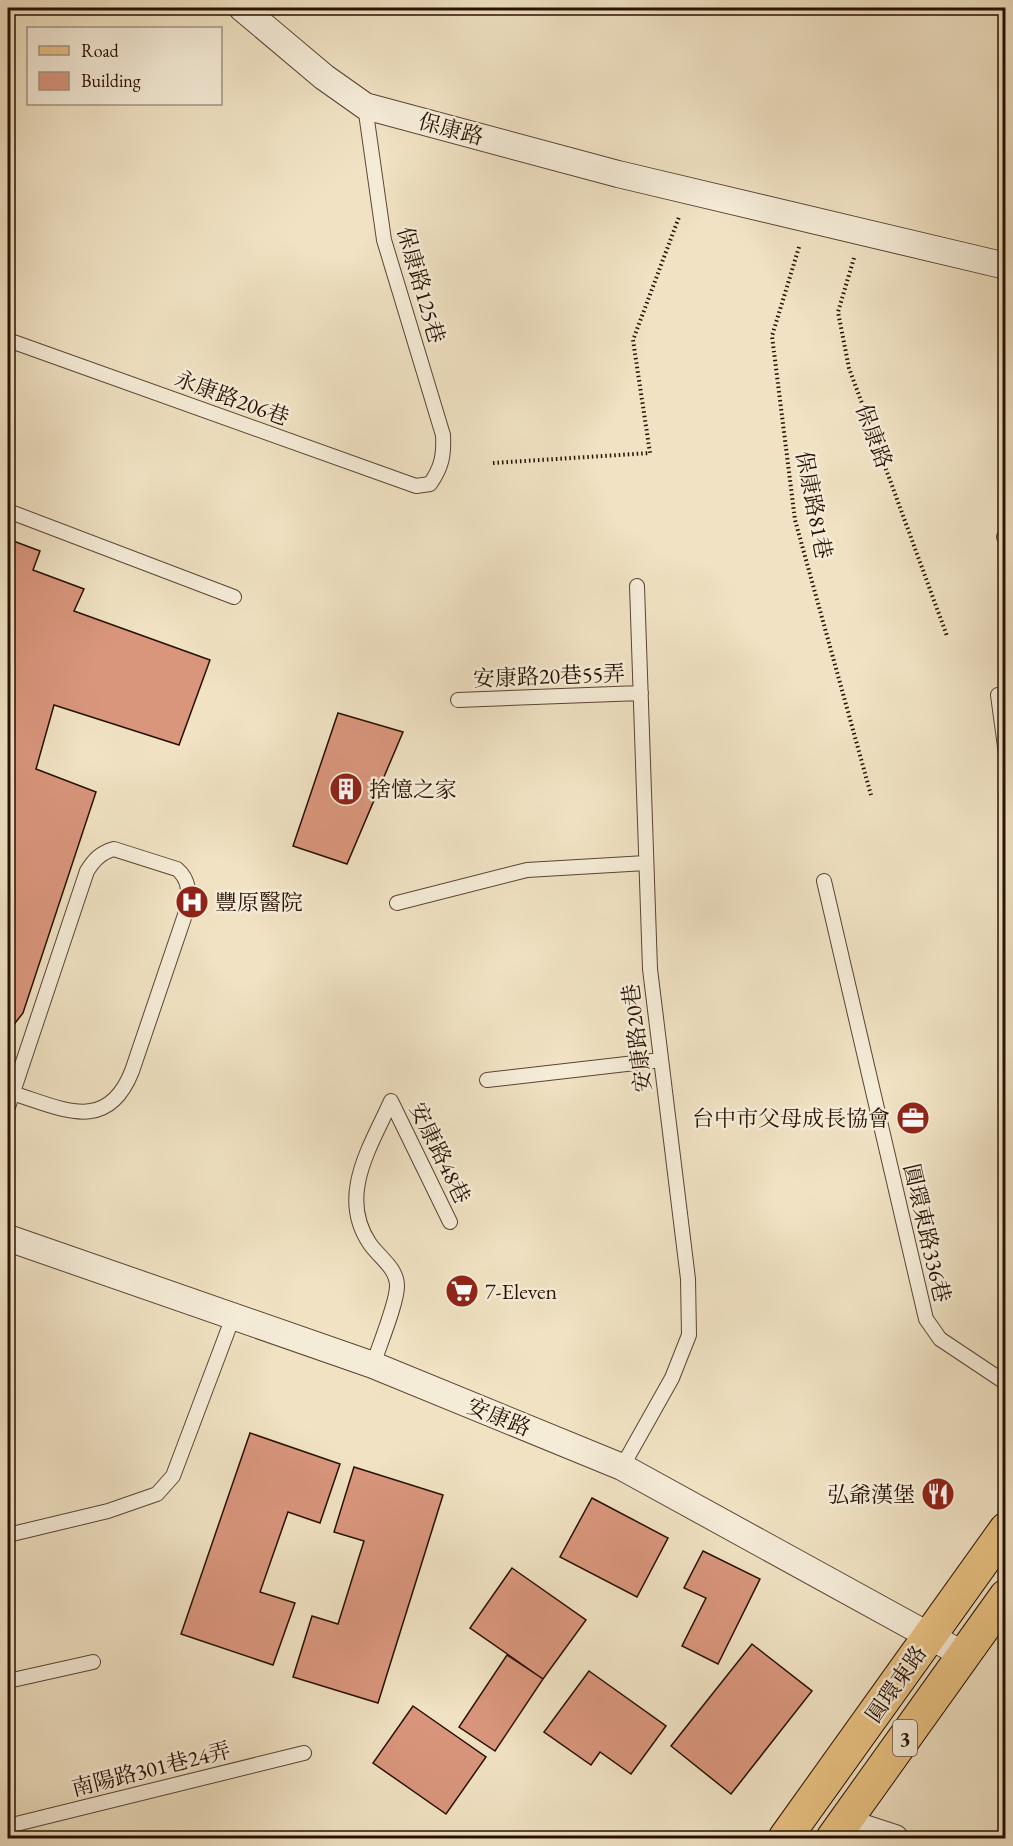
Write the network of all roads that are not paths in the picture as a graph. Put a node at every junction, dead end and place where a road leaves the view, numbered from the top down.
1 (242, 8) edge
2 (365, 106) junction
3 (1005, 266) edge
4 (8, 340) edge
5 (438, 472) joint
6 (8, 511) edge
7 (638, 586) dead end
8 (234, 597) dead end
9 (641, 693) junction
10 (998, 695) dead end
11 (458, 700) dead end
12 (1005, 754) edge
13 (646, 864) junction
14 (824, 881) dead end
15 (397, 903) dead end
16 (661, 1059) junction
17 (13, 1071) edge
18 (487, 1080) dead end
19 (12, 1093) junction
20 (8, 1107) edge
21 (450, 1222) dead end
22 (8, 1238) edge
23 (233, 1317) junction
24 (373, 1365) junction
25 (1005, 1383) edge
26 (622, 1467) junction
27 (1005, 1529) edge
28 (8, 1535) edge
29 (1005, 1596) edge
30 (931, 1635) junction
31 (964, 1655) junction
32 (93, 1662) dead end
33 (8, 1681) edge
34 (304, 1753) dead end
35 (8, 1827) edge
36 (839, 1830) edge
37 (785, 1839) edge
38 (895, 1839) edge

1 - 2 street, 保康路
2 - 3 street, 保康路
2 - 5 lane, 保康路125巷
4 - 5 lane, 永康路206巷
6 - 8 lane
7 - 9 lane, 安康路20巷
9 - 11 lane, 安康路20巷55弄
9 - 13 lane, 安康路20巷
10 - 12 lane
13 - 15 lane
13 - 16 lane, 安康路20巷
14 - 25 lane, 圓環東路336巷
16 - 18 lane
16 - 26 lane, 安康路20巷
17 - 19 lane
17 - 19 lane
19 - 20 lane
21 - 24 lane, 安康路48巷
22 - 23 street, 安康路
23 - 24 street, 安康路
23 - 28 lane
24 - 26 street, 安康路
26 - 30 street, 安康路
27 - 30 main road, 圓環東路 / 3
29 - 31 main road, 圓環東路 / 3
30 - 31 street, 安康路
30 - 37 main road, 圓環東路 / 3
31 - 36 main road, 圓環東路 / 3
32 - 33 lane
34 - 35 lane, 南陽路301巷24弄
36 - 38 street

